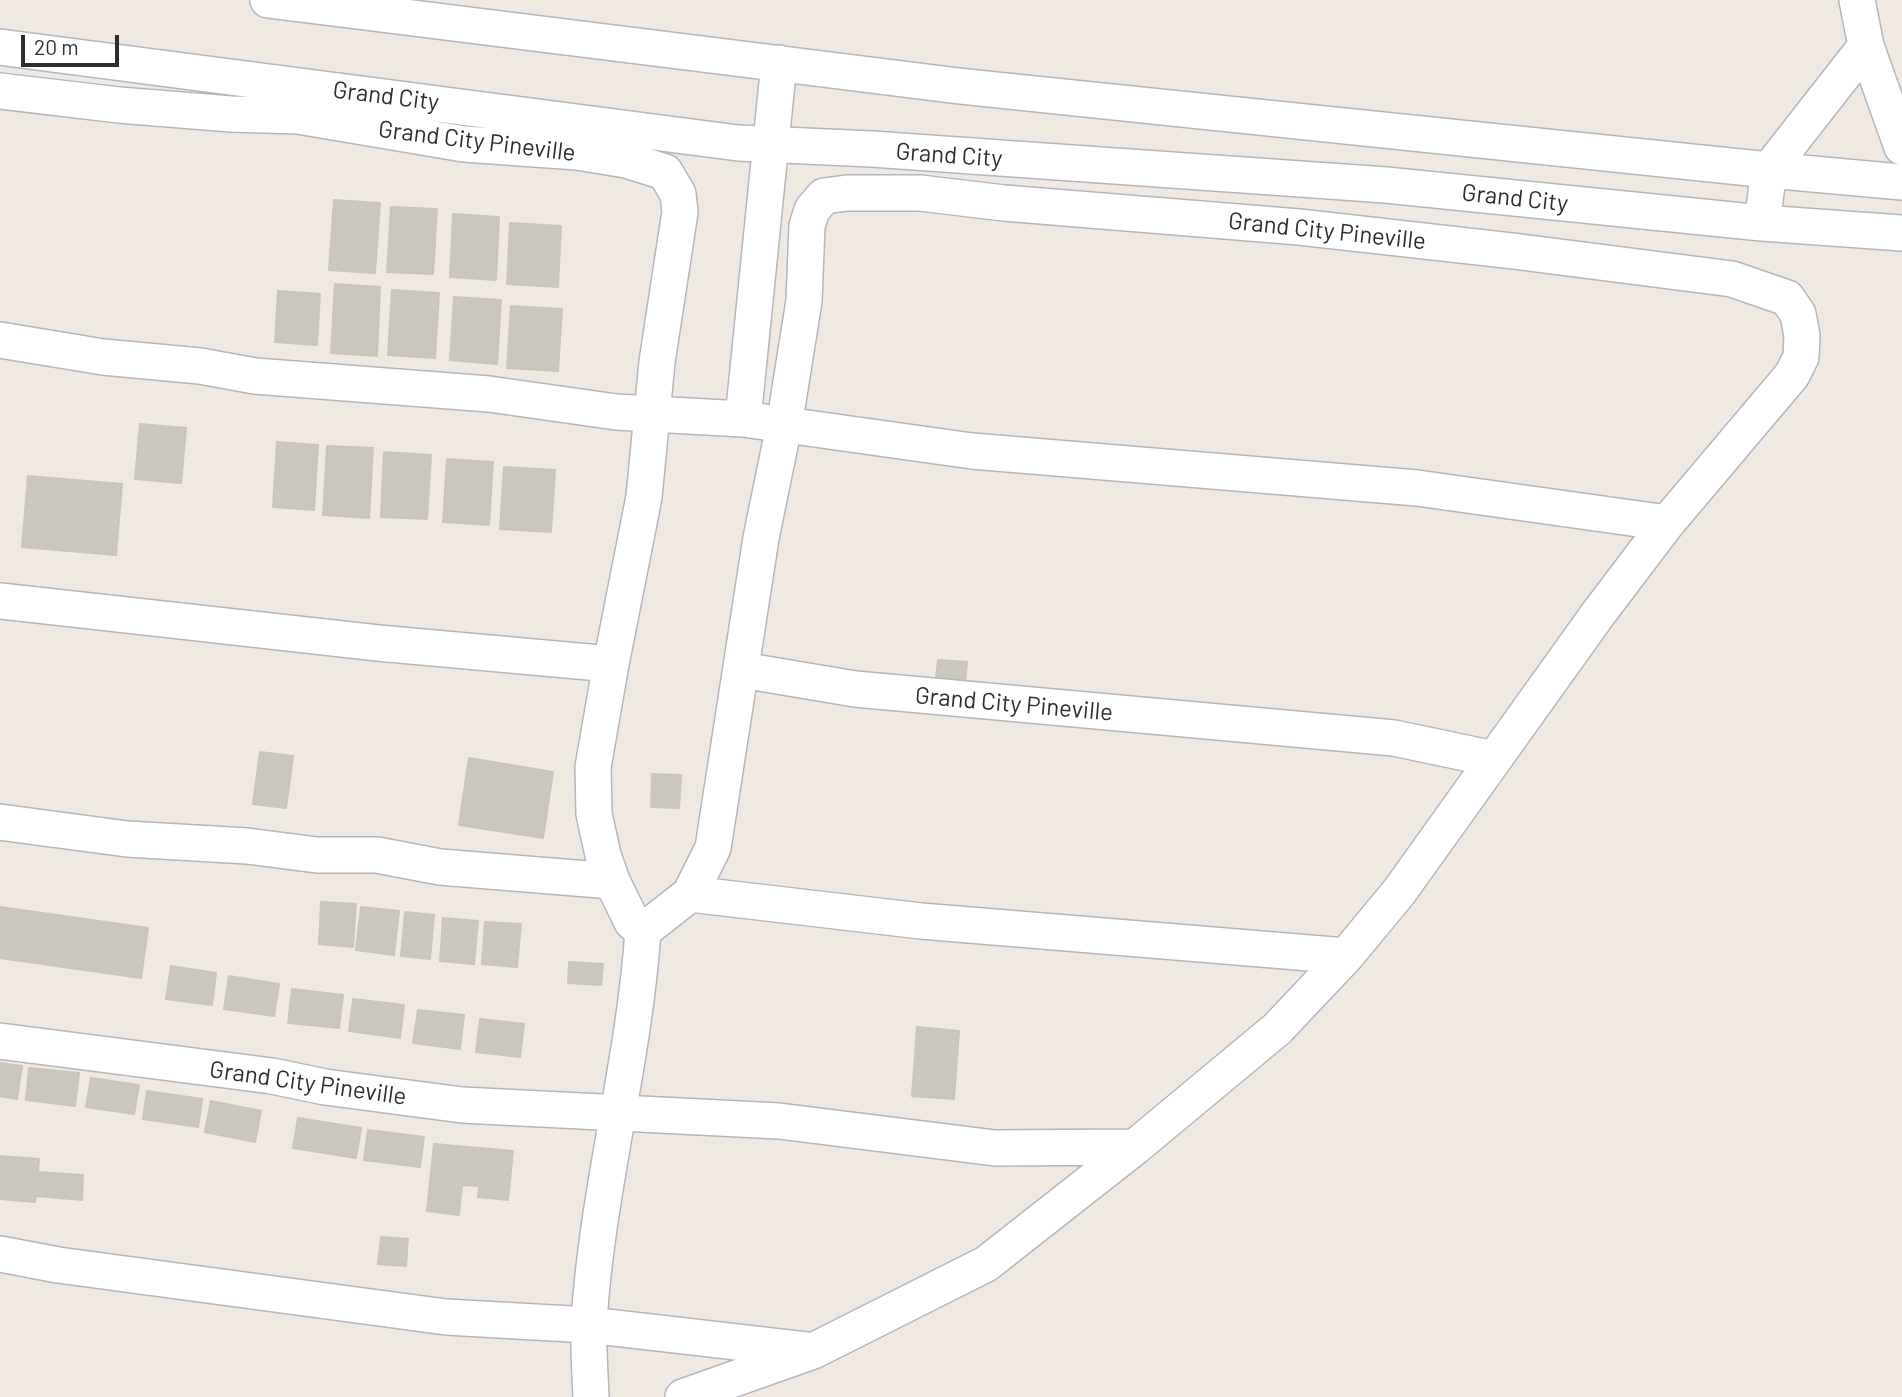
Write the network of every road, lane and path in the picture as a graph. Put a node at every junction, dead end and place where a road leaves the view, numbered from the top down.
1 (268, 0) edge
2 (1857, 0) edge
3 (1866, 46) junction
4 (0, 47) edge
5 (779, 63) junction
6 (0, 91) edge
7 (771, 145) junction
8 (1902, 148) edge
9 (1769, 170) junction
10 (1902, 182) edge
11 (1762, 223) junction
12 (1902, 233) edge
13 (0, 340) edge
14 (651, 412) junction
15 (743, 419) junction
16 (784, 426) junction
17 (1667, 523) junction
18 (0, 601) edge
19 (611, 664) junction
20 (742, 670) junction
21 (1494, 759) junction
22 (0, 822) edge
23 (612, 881) junction
24 (690, 894) junction
25 (643, 931) junction
26 (1346, 956) junction
27 (0, 1041) edge
28 (617, 1111) junction
29 (1135, 1147) junction
30 (0, 1254) edge
31 (589, 1325) junction
32 (813, 1351) junction
33 (591, 1397) edge
34 (683, 1397) edge

1 - 5 street
2 - 3 street
3 - 8 street
3 - 9 street
4 - 7 street, Grand City
5 - 7 street
5 - 9 street
6 - 14 street, Grand City Pineville
7 - 11 street, Grand City
7 - 15 street
9 - 10 street
9 - 11 street
11 - 12 street, Grand City
13 - 14 street
14 - 15 street
14 - 19 street, Grand City Pineville
15 - 16 street
16 - 17 street
16 - 17 street, Grand City Pineville
16 - 20 street, Grand City Pineville
17 - 21 street, Grand City Pineville
18 - 19 street
19 - 23 street, Grand City Pineville
20 - 21 street, Grand City Pineville
20 - 24 street, Grand City Pineville
21 - 26 street, Grand City Pineville
22 - 23 street
23 - 25 street, Grand City Pineville
24 - 25 street, Grand City Pineville
24 - 26 street
25 - 28 street
26 - 29 street, Grand City Pineville
27 - 28 street, Grand City Pineville
28 - 29 street, Grand City Pineville
28 - 31 street
29 - 32 street, Grand City Pineville
30 - 31 street
31 - 32 street
31 - 33 street
32 - 34 street, Grand City Pineville

